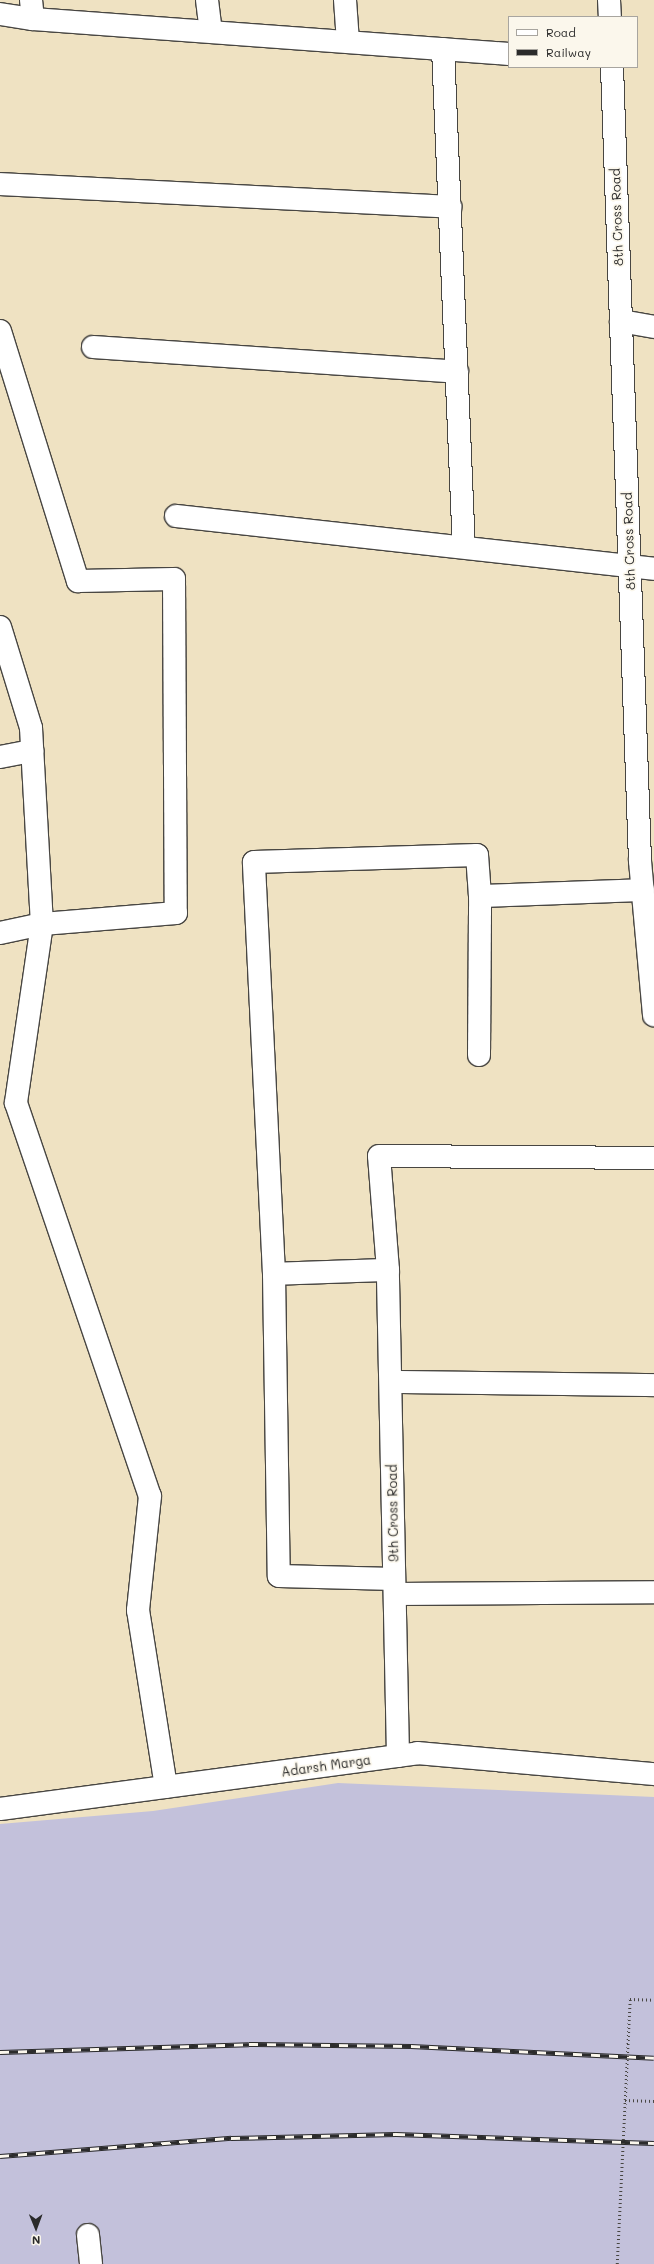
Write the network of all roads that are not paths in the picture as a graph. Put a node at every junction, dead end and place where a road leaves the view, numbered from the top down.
1 (207, 0) edge
2 (345, 0) edge
3 (609, 0) edge
4 (32, 9) edge
5 (0, 14) edge
6 (610, 16) edge
7 (211, 32) junction
8 (348, 42) junction
9 (443, 49) junction
10 (508, 54) edge
11 (612, 68) edge
12 (0, 184) edge
13 (450, 207) junction
14 (620, 321) junction
15 (654, 327) edge
16 (0, 331) edge
17 (93, 347) dead end
18 (457, 372) junction
19 (176, 516) dead end
20 (464, 547) junction
21 (629, 564) junction
22 (654, 569) edge
23 (0, 627) edge
24 (32, 751) junction
25 (0, 758) edge
26 (643, 890) junction
27 (480, 896) junction
28 (42, 924) junction
29 (0, 933) edge
30 (654, 1009) edge
31 (654, 1015) edge
32 (479, 1055) dead end
33 (654, 1158) edge
34 (388, 1270) junction
35 (274, 1274) junction
36 (390, 1382) junction
37 (654, 1385) edge
38 (395, 1586) junction
39 (654, 1592) edge
40 (398, 1756) junction
41 (654, 1774) edge
42 (166, 1787) junction
43 (0, 1809) edge
44 (88, 2235) dead end
45 (91, 2264) edge

1 - 7 street
2 - 8 street
3 - 6 street
4 - 5 street
4 - 7 street
7 - 8 street
8 - 9 street
9 - 10 street
9 - 13 street
11 - 14 street, 8th Cross Road
12 - 13 street
13 - 18 street
14 - 15 street
14 - 21 street, 8th Cross Road
16 - 28 street
17 - 18 street
18 - 20 street
19 - 20 street
20 - 21 street
21 - 22 street
21 - 26 street, 8th Cross Road
23 - 24 street
24 - 25 street
24 - 28 street
26 - 27 street
26 - 30 street, 8th Cross Road
27 - 32 street
27 - 35 street
28 - 29 street
28 - 42 street
30 - 31 street, 8th Cross Road
33 - 34 street, 9th Cross Road
34 - 35 street
34 - 36 street, 9th Cross Road
35 - 38 street
36 - 37 street
36 - 38 street, 9th Cross Road
38 - 39 street
38 - 40 street, 9th Cross Road
40 - 41 street, Adarsh Marga
40 - 42 street, Adarsh Marga
42 - 43 street, Adarsh Marga
44 - 45 street

